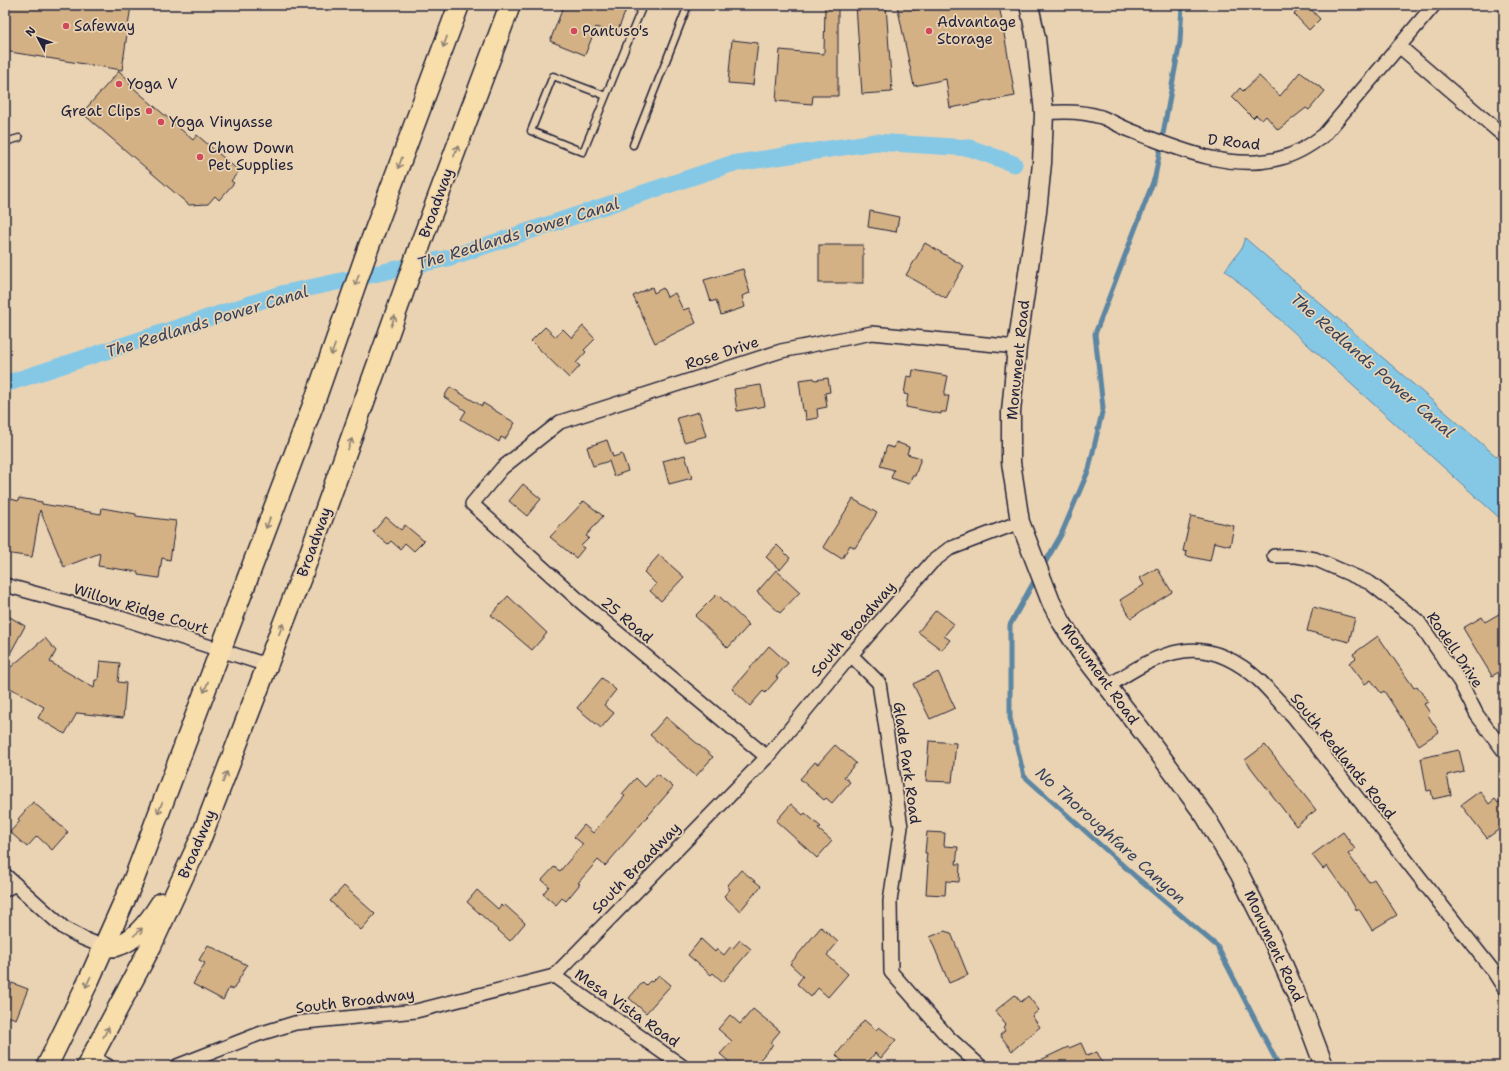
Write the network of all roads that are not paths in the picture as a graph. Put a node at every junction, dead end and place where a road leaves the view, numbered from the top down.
1 (459, 5) edge
2 (504, 5) edge
3 (510, 5) edge
4 (519, 5) edge
5 (643, 5) edge
6 (688, 5) edge
7 (1028, 5) edge
8 (1434, 5) edge
9 (1400, 46) junction
10 (488, 65) junction
11 (606, 96) junction
12 (1044, 113) junction
13 (1504, 136) edge
14 (19, 138) dead end
15 (5, 142) edge
16 (633, 145) dead end
17 (1017, 347) junction
18 (472, 504) joint
19 (1020, 522) junction
20 (1274, 556) dead end
21 (5, 585) edge
22 (220, 650) junction
23 (851, 655) junction
24 (267, 665) junction
25 (1107, 687) junction
26 (1504, 751) edge
27 (766, 757) junction
28 (210, 814) junction
29 (5, 875) edge
30 (10, 887) edge
31 (104, 947) junction
32 (554, 976) junction
33 (1504, 988) edge
34 (95, 1063) edge
35 (48, 1066) edge
36 (177, 1066) edge
37 (682, 1066) edge
38 (980, 1066) edge
39 (1324, 1066) edge

1 -> 22 main road
2 - 10 main road
3 - 10 main road, Broadway
4 - 10 main road
5 - 11 lane
6 - 16 lane
7 - 12 main road, Monument Road
8 - 9 street, D Road
9 - 12 street, D Road
9 - 13 street
24 -> 10 main road, Broadway
11 - 11 lane
12 - 17 main road, Monument Road
14 - 15 lane
17 - 18 street, Rose Drive
17 - 19 main road, Monument Road
18 - 27 street, 25 Road
19 - 23 street, South Broadway
19 - 25 main road, Monument Road
20 - 26 street, Rodell Drive
21 - 22 street, Willow Ridge Court
22 - 24 street, Willow Ridge Court
22 -> 31 main road
23 - 27 street, South Broadway
23 - 38 street, Glade Park Road
28 -> 24 main road, Broadway
25 - 33 street, South Redlands Road
25 - 39 main road, Monument Road
27 - 32 street, South Broadway
31 -> 28 main road
34 -> 28 main road, Broadway
29 - 30 street
30 - 31 street
31 -> 35 main road
32 - 36 street, South Broadway
32 - 37 street, Mesa Vista Road

